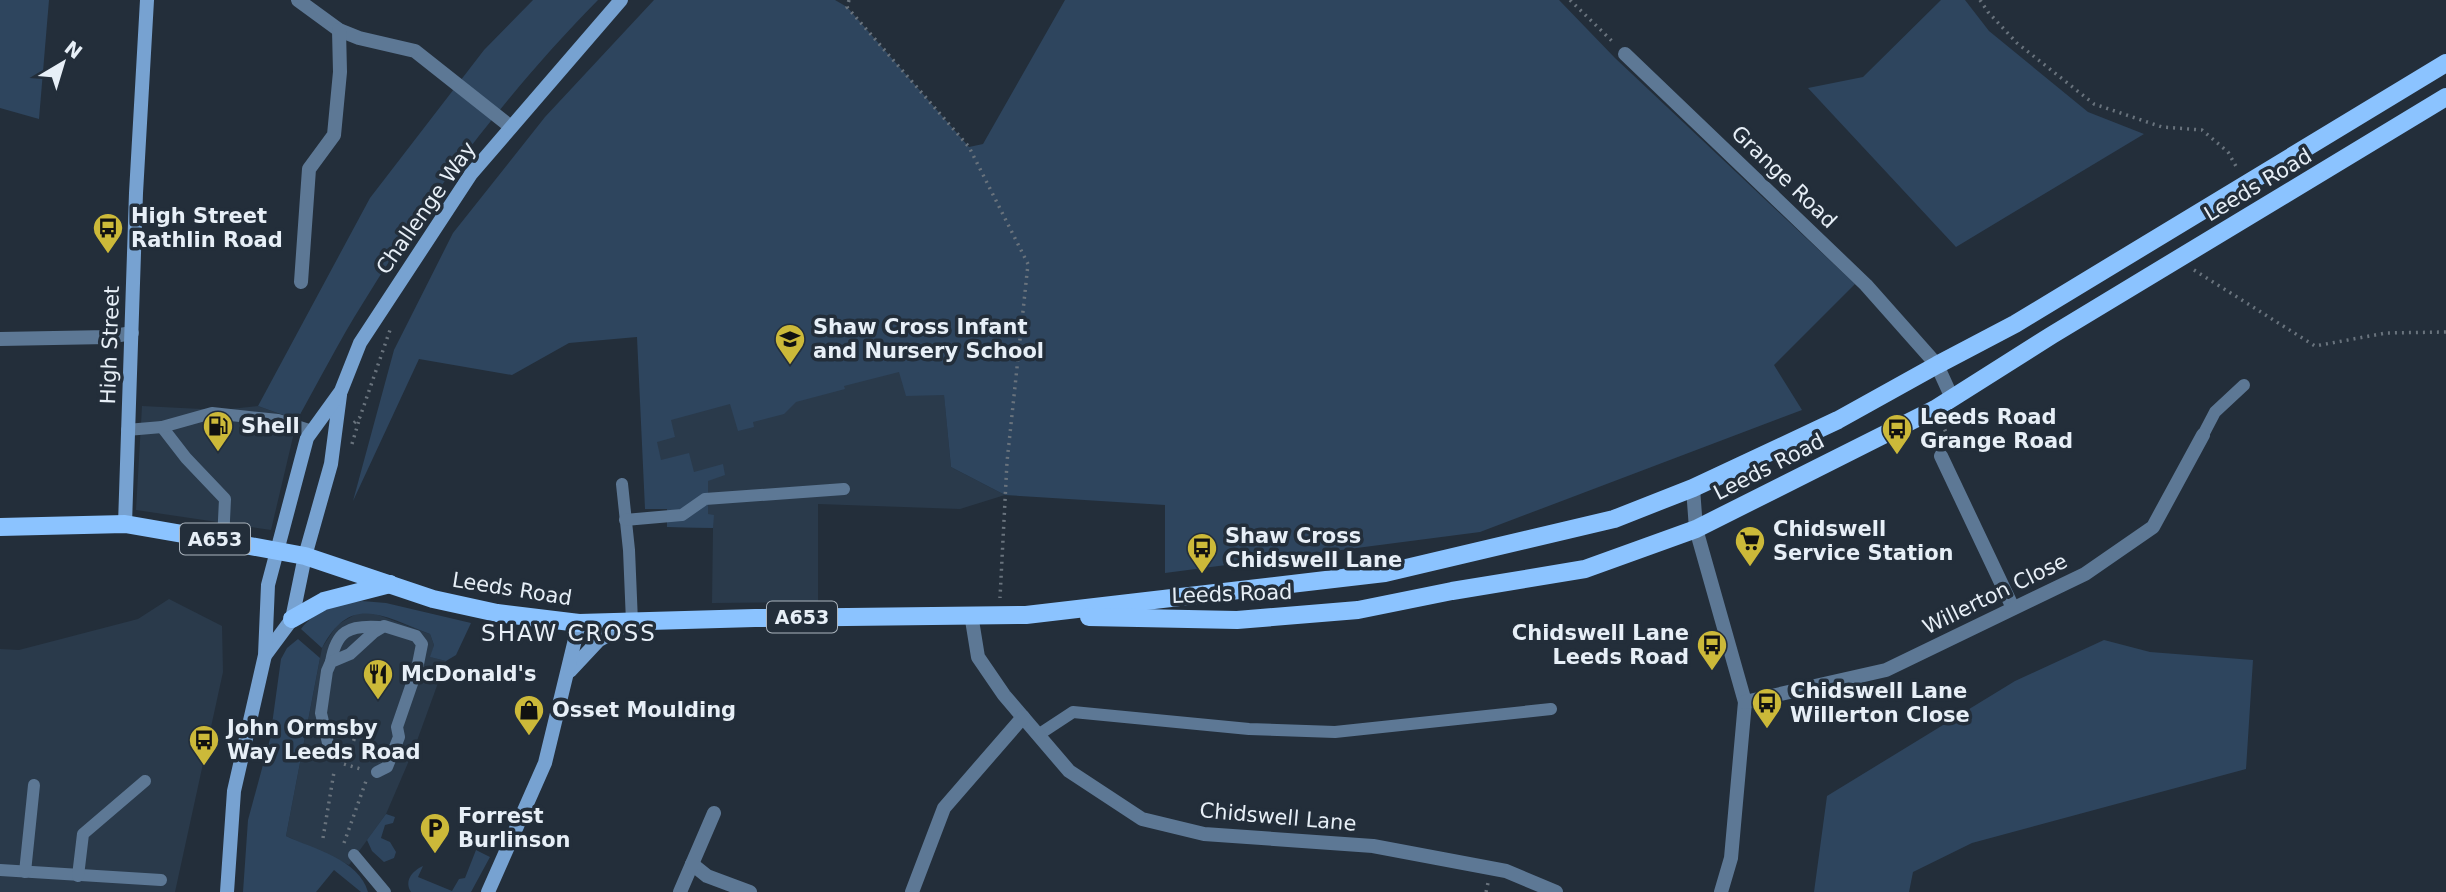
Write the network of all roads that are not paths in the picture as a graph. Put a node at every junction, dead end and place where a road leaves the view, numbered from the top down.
1 (147, 0) edge
2 (298, 0) edge
3 (621, 0) edge
4 (339, 30) junction
5 (1625, 54) road end
6 (2446, 63) edge
7 (2446, 97) edge
8 (511, 127) junction
9 (301, 282) dead end
10 (132, 333) junction
11 (0, 339) edge
12 (1937, 365) junction
13 (2244, 386) dead end
14 (341, 391) junction
15 (1951, 398) junction
16 (163, 427) junction
17 (127, 430) junction
18 (312, 431) junction
19 (2203, 435) joint
20 (1941, 456) road end
21 (622, 484) dead end
22 (1693, 488) junction
23 (844, 489) dead end
24 (625, 520) junction
25 (125, 524) junction
26 (0, 527) edge
27 (1696, 529) junction
28 (223, 541) junction
29 (277, 550) junction
30 (305, 556) junction
31 (390, 584) junction
32 (2013, 608) junction
33 (971, 614) junction
34 (1026, 615) junction
35 (292, 619) junction
36 (632, 622) junction
37 (579, 623) junction
38 (379, 628) junction
39 (265, 655) junction
40 (331, 662) junction
41 (567, 675) junction
42 (1745, 702) junction
43 (1550, 709) dead end
44 (1023, 717) junction
45 (1038, 735) junction
46 (331, 756) dead end
47 (377, 772) dead end
48 (145, 781) dead end
49 (34, 785) dead end
50 (714, 813) dead end
51 (349, 851) road end
52 (692, 864) junction
53 (0, 870) edge
54 (25, 872) junction
55 (78, 876) junction
56 (161, 880) dead end
57 (227, 892) edge
58 (385, 892) edge
59 (488, 892) edge
60 (680, 892) edge
61 (750, 892) edge
62 (912, 892) edge
63 (1556, 892) edge
64 (1721, 892) edge

1 - 10 main road, High Street
2 - 4 street
3 - 8 main road, Challenge Way
4 - 8 street
4 - 9 street
5 - 12 street, Grange Road
6 - 12 main road, Leeds Road / A653
7 - 15 main road, Leeds Road / A653
8 - 14 main road, Challenge Way
10 - 11 street
10 - 17 main road, High Street
12 - 15 street, Grange Road
12 - 22 main road, Leeds Road / A653
13 - 19 lane
14 - 18 main road, Challenge Way
14 - 30 main road, Challenge Way
15 - 27 main road, Leeds Road / A653
16 - 17 lane
16 - 18 lane
16 - 28 lane
17 - 25 main road, High Street
18 - 29 main road, Challenge Way
19 - 32 street, Willerton Close
20 - 32 street
21 - 24 lane
22 - 27 street
22 - 34 main road, Leeds Road / A653
23 - 24 lane
24 - 36 lane
25 - 26 main road, Leeds Road / A653
25 - 28 main road, Leeds Road / A653
27 - 34 main road, Leeds Road / A653
27 - 42 street
28 - 29 main road, Leeds Road / A653
29 - 30 main road, Leeds Road / A653
29 - 39 main road, Challenge Way
30 - 31 main road, Leeds Road / A653
30 - 35 main road, Challenge Way
31 - 35 main road
31 - 37 main road, Leeds Road / A653
32 - 42 street, Willerton Close
33 - 34 main road, Leeds Road / A653
33 - 36 main road, Leeds Road / A653
33 - 44 street, Chidswell Lane
35 - 39 main road
36 - 37 main road, Leeds Road / A653
36 - 41 main road
37 - 41 main road
38 - 40 lane
38 - 40 lane
38 - 47 lane
39 - 57 main road
40 - 46 lane
41 - 59 main road
42 - 64 street
43 - 45 lane
44 - 45 street, Chidswell Lane
44 - 62 street
45 - 63 street, Chidswell Lane
48 - 55 lane
49 - 54 lane
50 - 52 street
51 - 58 lane
52 - 60 street
52 - 61 street
53 - 54 lane
54 - 55 lane
55 - 56 lane

